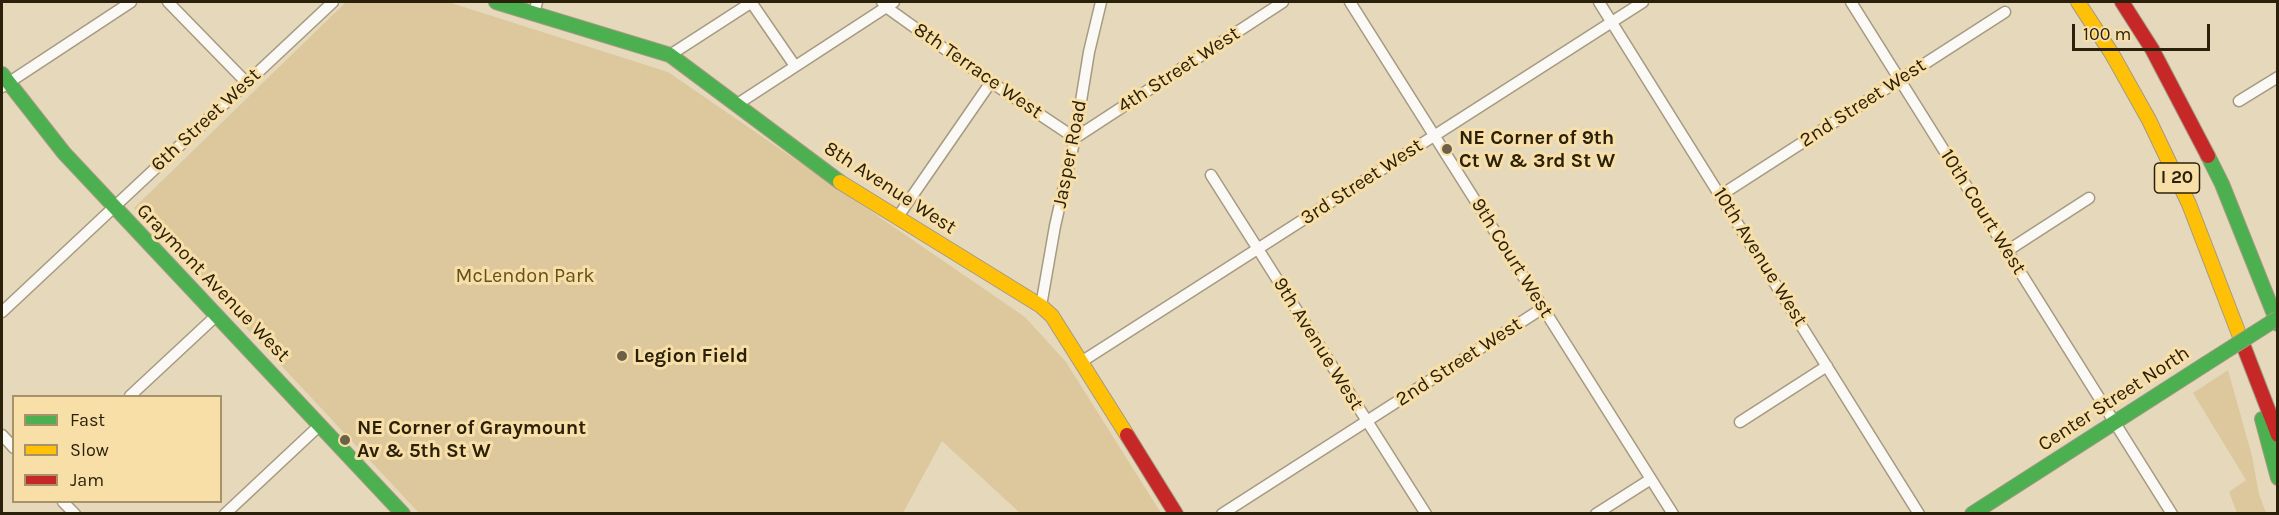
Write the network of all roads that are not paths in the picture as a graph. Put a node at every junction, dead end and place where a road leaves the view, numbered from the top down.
1 (131, 2) edge
2 (168, 2) edge
3 (333, 2) edge
4 (496, 2) edge
5 (752, 2) edge
6 (1101, 2) edge
7 (1283, 2) edge
8 (1350, 2) edge
9 (1599, 2) edge
10 (1643, 2) edge
11 (1851, 2) edge
12 (2078, 2) edge
13 (2122, 2) edge
14 (888, 3) edge
15 (536, 7) edge
16 (2005, 12) dead end
17 (1611, 22) junction
18 (670, 55) junction
19 (795, 66) junction
20 (2277, 77) edge
21 (1900, 80) junction
22 (3, 81) edge
23 (246, 82) junction
24 (991, 82) junction
25 (2239, 101) dead end
26 (736, 105) junction
27 (1434, 135) junction
28 (1075, 138) junction
29 (1211, 175) dead end
30 (1721, 195) junction
31 (2089, 198) dead end
32 (114, 207) junction
33 (897, 218) junction
34 (1257, 249) junction
35 (2007, 251) junction
36 (1041, 306) junction
37 (1543, 308) junction
38 (2, 312) edge
39 (217, 315) junction
40 (2277, 318) edge
41 (2277, 324) edge
42 (1080, 362) junction
43 (1827, 366) junction
44 (2251, 367) junction
45 (131, 395) edge
46 (1367, 421) junction
47 (1740, 422) dead end
48 (2115, 423) junction
49 (320, 425) junction
50 (2277, 435) edge
51 (1651, 478) junction
52 (2277, 478) edge
53 (225, 513) edge
54 (403, 513) edge
55 (1176, 513) edge
56 (1222, 513) edge
57 (1426, 513) edge
58 (1596, 513) edge
59 (1673, 513) edge
60 (1919, 513) edge
61 (1972, 513) edge
62 (2172, 513) edge

1 - 22 street
2 - 23 street
3 - 23 street, 6th Street West
4 - 15 main road, 8th Avenue West
5 - 18 street
5 - 19 street
6 - 28 street, Jasper Road
7 - 28 street, 4th Street West
8 - 27 street, 9th Court West
9 - 17 street, 10th Avenue West
10 - 17 street, 3rd Street West
11 - 21 street, 10th Court West
12 - 44 main road, I 20
13 - 41 main road, I 20
14 - 19 street
14 - 24 street, 8th Terrace West
15 - 18 main road, 8th Avenue West
16 - 21 street, 2nd Street West
17 - 27 street, 3rd Street West
17 - 30 street, 10th Avenue West
18 - 26 main road, 8th Avenue West
19 - 26 street
20 - 25 street
21 - 30 street, 2nd Street West
21 - 35 street, 10th Court West
22 - 32 main road, Graymont Avenue West
23 - 32 street, 6th Street West
24 - 28 street, 8th Terrace West
24 - 33 street
26 - 33 main road, 8th Avenue West
27 - 34 street, 3rd Street West
27 - 37 street, 9th Court West
28 - 36 street, Jasper Road
29 - 34 street, 9th Avenue West
30 - 43 street, 10th Avenue West
31 - 35 street
32 - 38 street, 6th Street West
32 - 39 main road, Graymont Avenue West
33 - 36 main road, 8th Avenue West
34 - 42 street, 3rd Street West
34 - 46 street, 9th Avenue West
35 - 48 street, 10th Court West
36 - 42 main road, 8th Avenue West
37 - 46 street, 2nd Street West
37 - 51 street, 9th Court West
39 - 45 street
39 - 49 main road, Graymont Avenue West
40 - 48 main road, Center Street North, bridge
42 - 55 main road, 8th Avenue West
43 - 47 street
43 - 60 street, 10th Avenue West
44 - 50 main road, I 20
44 - 52 main road
46 - 56 street, 2nd Street West
46 - 57 street, 9th Avenue West
48 - 61 main road, Center Street North
48 - 62 street, 10th Court West
49 - 53 street
49 - 54 main road, Graymont Avenue West
51 - 58 street
51 - 59 street, 9th Court West

